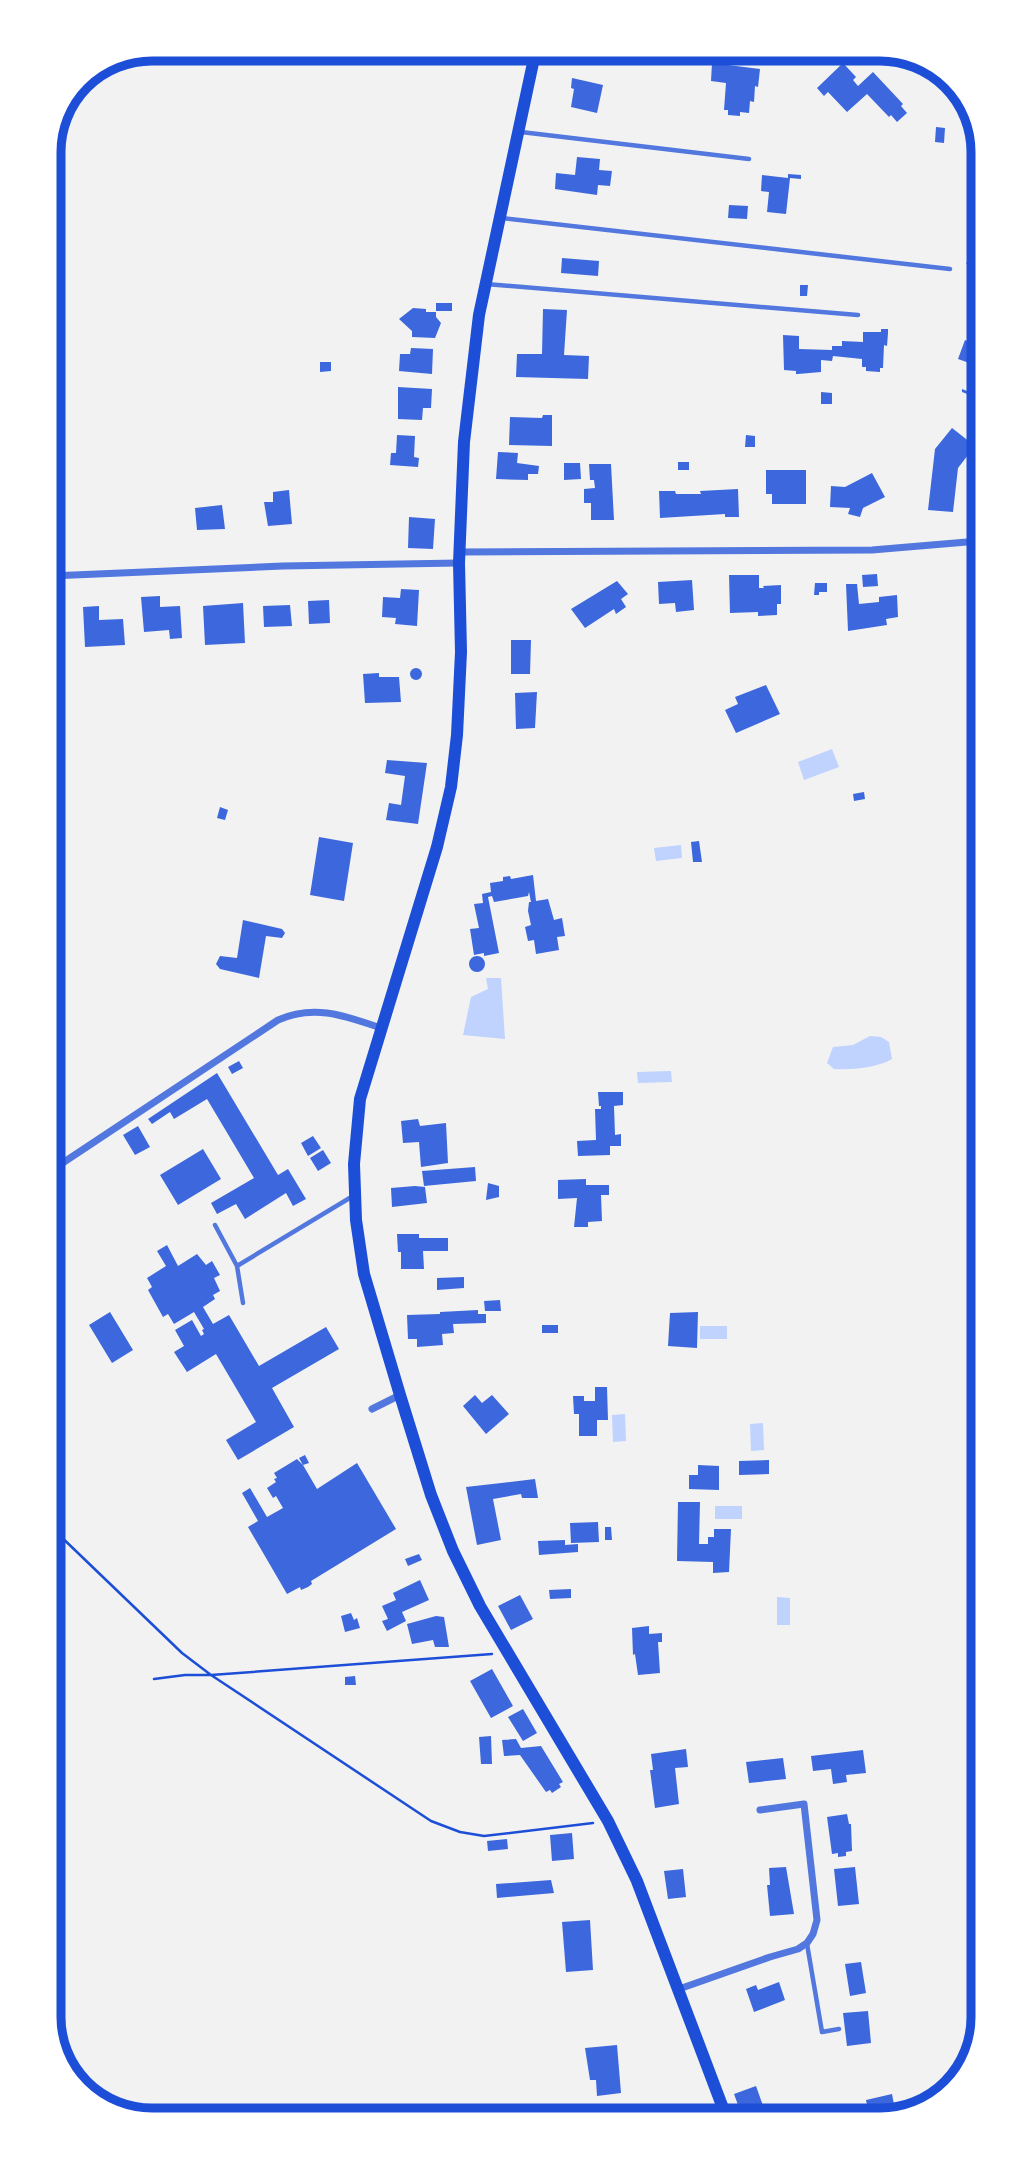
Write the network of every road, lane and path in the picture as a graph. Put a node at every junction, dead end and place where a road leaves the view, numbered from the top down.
1 (533, 61) edge
2 (518, 132) junction
3 (749, 159) dead end
4 (500, 218) junction
5 (950, 269) dead end
6 (486, 284) junction
7 (858, 316) dead end
8 (971, 542) edge
9 (459, 558) junction
10 (61, 576) edge
11 (381, 1028) junction
12 (61, 1164) edge
13 (354, 1195) junction
14 (215, 1225) dead end
15 (237, 1266) junction
16 (243, 1303) dead end
17 (400, 1395) junction
18 (372, 1409) dead end
19 (61, 1538) edge
20 (508, 1653) junction
21 (211, 1675) junction
22 (153, 1679) dead end
23 (760, 1810) dead end
24 (608, 1821) junction
25 (807, 1943) junction
26 (679, 1989) junction
27 (839, 2029) dead end
28 (723, 2108) edge

1 - 2 main road
2 - 3 lane
2 - 4 main road
4 - 5 lane
4 - 6 main road
6 - 7 lane
6 - 9 main road
8 - 9 street
9 - 10 street
9 - 11 main road
11 - 12 street
11 - 13 main road
13 - 15 lane
13 - 17 main road
14 - 15 lane
15 - 16 lane
17 - 18 street
17 - 20 main road
19 - 21 path
20 - 21 path
20 - 24 main road
21 - 22 path
21 - 24 path
23 - 25 street
24 - 26 main road
25 - 26 street
25 - 27 lane
26 - 28 main road

